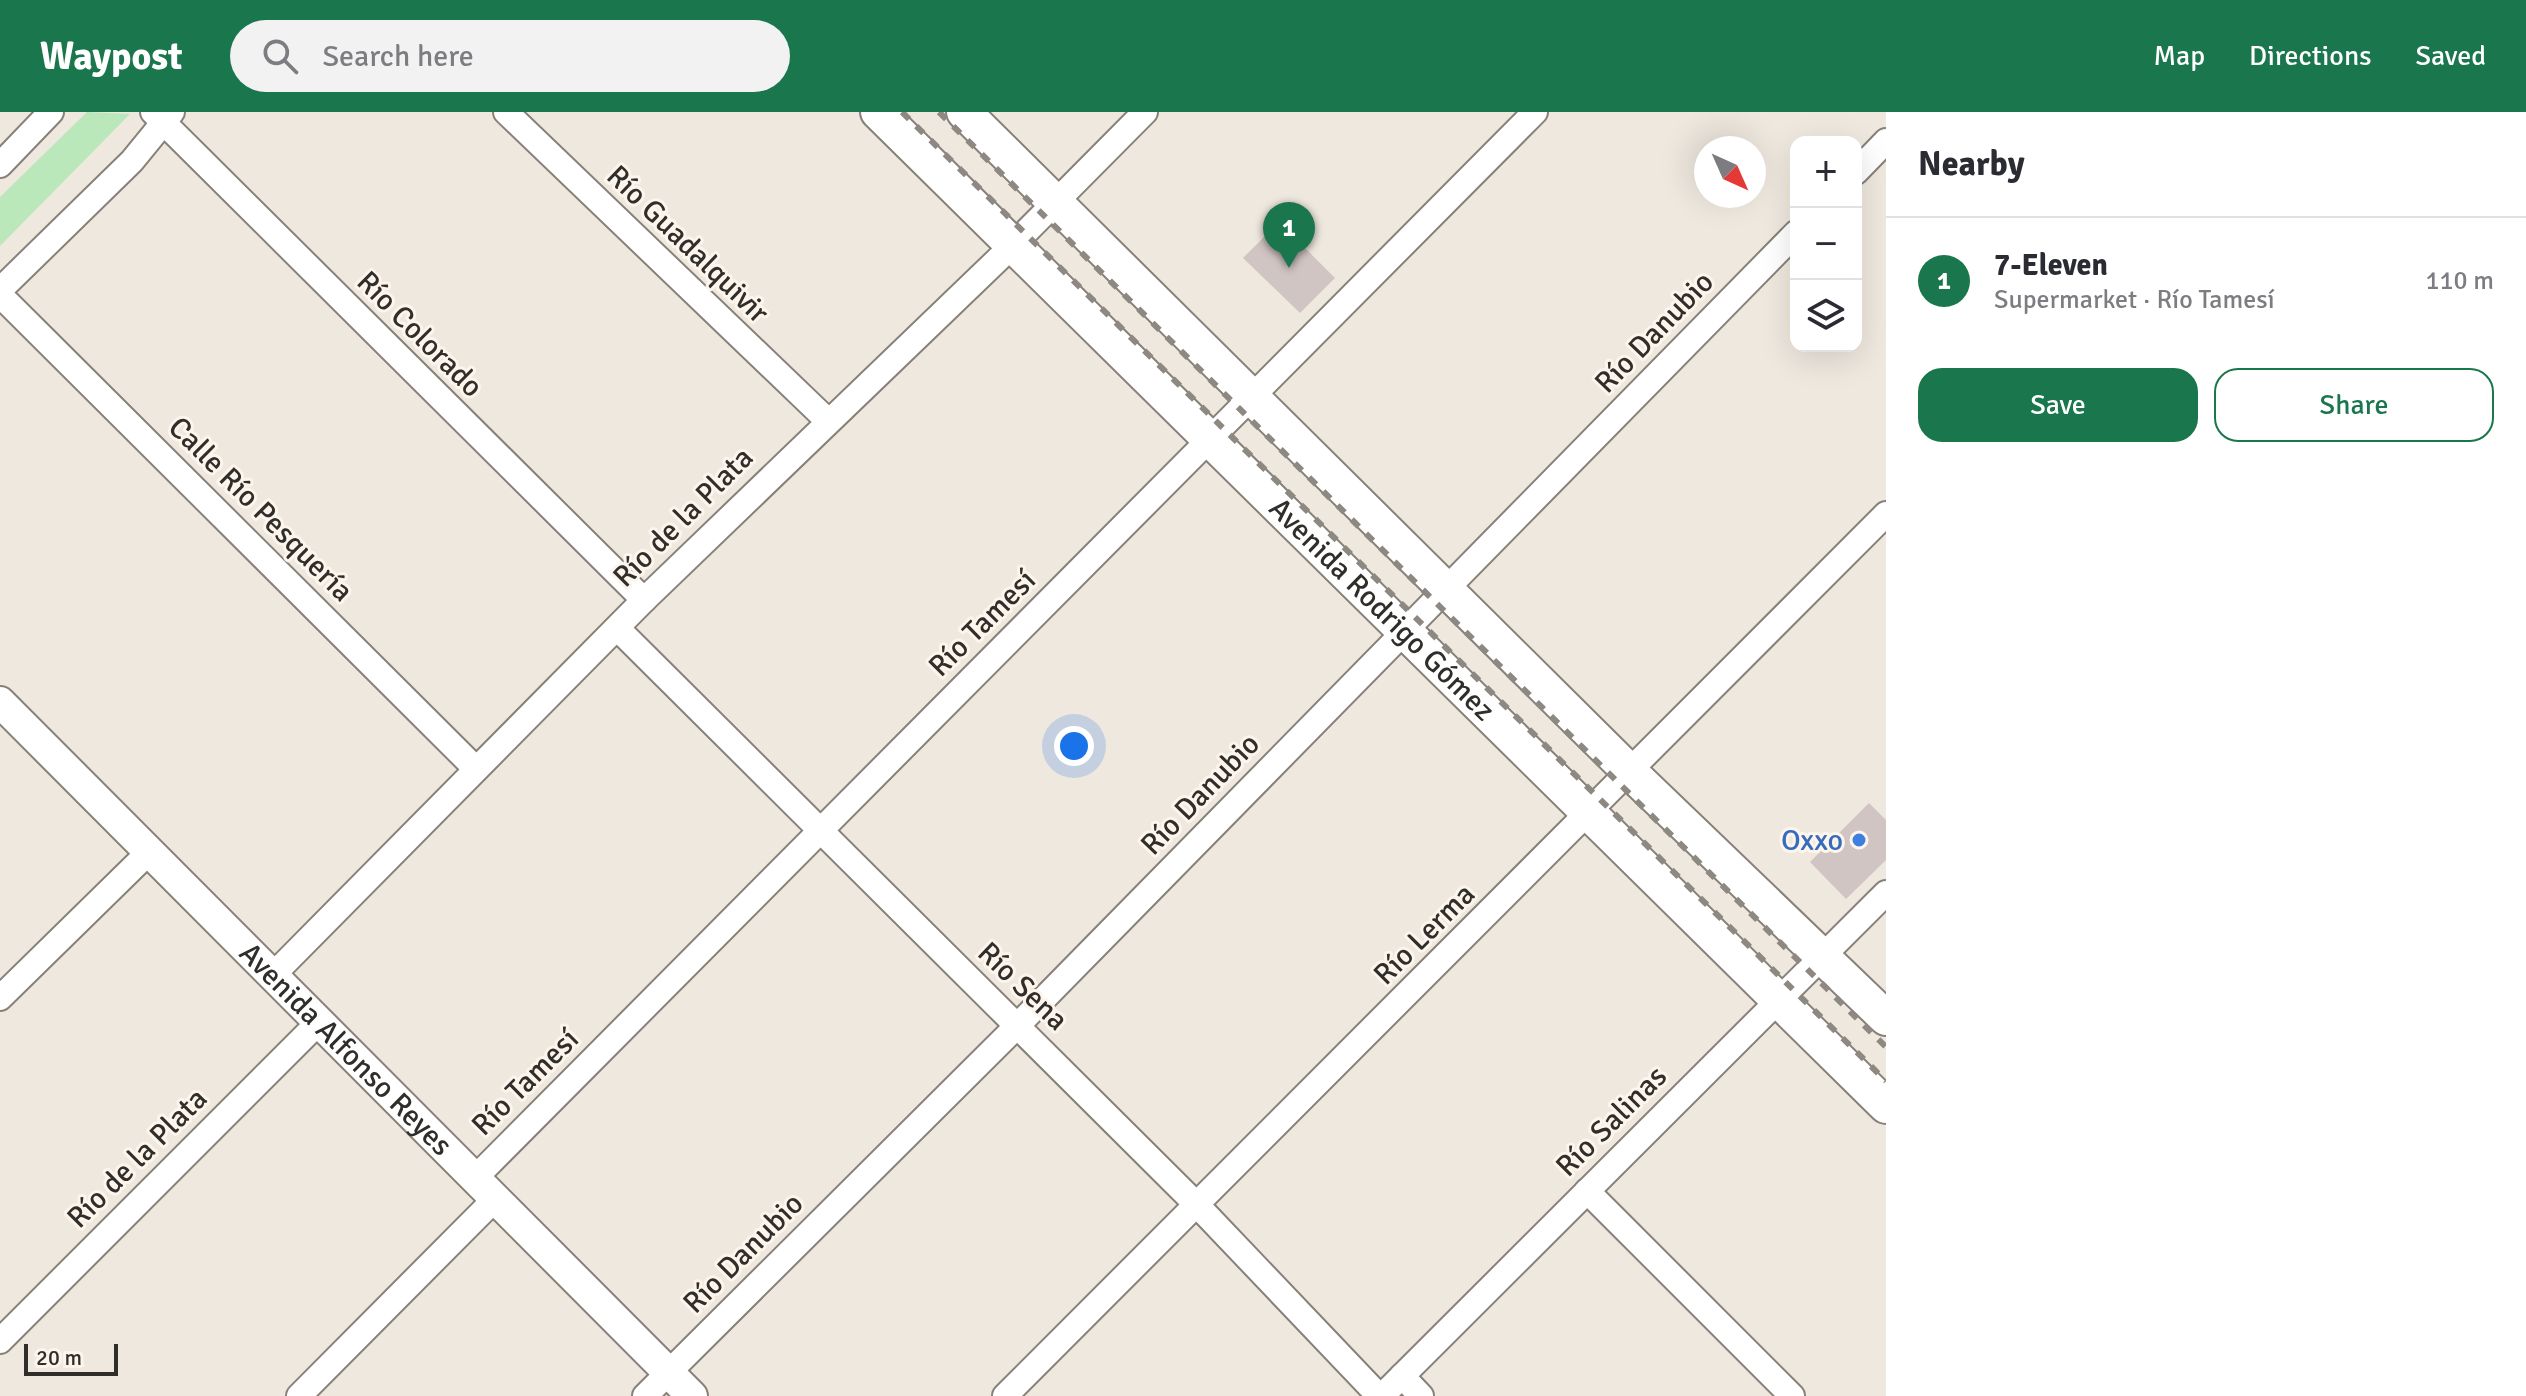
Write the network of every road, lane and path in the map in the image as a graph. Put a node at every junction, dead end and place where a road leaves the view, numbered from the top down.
1 (51, 112) edge
2 (506, 112) edge
3 (878, 112) edge
4 (964, 112) edge
5 (1145, 112) edge
6 (1535, 112) edge
7 (163, 116) edge
8 (1886, 141) edge
9 (0, 165) edge
10 (1862, 166) edge
11 (1056, 202) junction
12 (1790, 239) edge
13 (1014, 244) junction
14 (0, 293) edge
15 (1252, 396) junction
16 (828, 421) junction
17 (1211, 439) junction
18 (1886, 514) edge
19 (1447, 589) junction
20 (644, 600) junction
21 (617, 628) junction
22 (1404, 632) junction
23 (0, 702) edge
24 (476, 769) junction
25 (1630, 772) junction
26 (1590, 813) junction
27 (819, 833) junction
28 (149, 852) junction
29 (1886, 893) edge
30 (1823, 956) junction
31 (273, 975) junction
32 (0, 998) edge
33 (1779, 1000) junction
34 (1886, 1018) edge
35 (319, 1022) junction
36 (1018, 1025) junction
37 (1886, 1106) edge
38 (484, 1189) junction
39 (1587, 1191) junction
40 (1198, 1206) junction
41 (0, 1341) edge
42 (669, 1373) junction
43 (1402, 1376) junction
44 (299, 1396) edge
45 (645, 1396) edge
46 (692, 1396) edge
47 (1005, 1396) edge
48 (1380, 1396) edge
49 (1421, 1396) edge
50 (1792, 1396) edge

1 - 9 street
2 - 16 street, Río Guadalquivir
3 - 13 main road, Avenida Rodrigo Gómez
4 - 11 main road, Avenida Rodrigo Gómez
5 - 11 street, Río de la Plata
6 - 15 street, Río Tamesí
7 - 14 street
7 - 20 street, Río Colorado
8 - 10 street
11 - 13 street, Río de la Plata
11 - 15 main road, Avenida Rodrigo Gómez
12 - 19 street, Río Danubio
13 - 16 street, Río de la Plata
13 - 17 main road, Avenida Rodrigo Gómez
14 - 24 street, Calle Río Pesquería
15 - 17 street, Río Tamesí
15 - 19 main road, Avenida Rodrigo Gómez
16 - 20 street, Río de la Plata
17 - 22 main road, Avenida Rodrigo Gómez
17 - 27 street, Río Tamesí
18 - 25 street, Río Lerma
19 - 22 street, Río Danubio
19 - 25 main road, Avenida Rodrigo Gómez
20 - 21 street, Río de la Plata
21 - 24 street, Río de la Plata
21 - 27 street, Río Sena
22 - 26 main road, Avenida Rodrigo Gómez
22 - 36 street, Río Danubio
23 - 28 street, Avenida Alfonso Reyes
24 - 31 street, Río de la Plata
25 - 26 street, Río Lerma
25 - 30 main road, Avenida Rodrigo Gómez
26 - 33 main road, Avenida Rodrigo Gómez
26 - 40 street, Río Lerma
27 - 36 street, Río Sena
27 - 38 street, Río Tamesí
28 - 31 street, Avenida Alfonso Reyes
28 - 32 street
29 - 30 street, Río Salinas
30 - 33 street, Río Salinas
30 - 34 main road, Avenida Rodrigo Gómez
31 - 35 street, Avenida Alfonso Reyes
33 - 37 main road, Avenida Rodrigo Gómez
33 - 39 street, Río Salinas
35 - 38 street, Avenida Alfonso Reyes
35 - 41 street, Río de la Plata
36 - 40 street, Río Sena
36 - 42 street, Río Danubio
38 - 42 street, Avenida Alfonso Reyes
38 - 44 street, Río Tamesí
39 - 43 street, Río Salinas
39 - 50 street
40 - 47 street, Río Lerma
40 - 48 street, Río Sena
42 - 45 street, Río Danubio
42 - 46 street, Avenida Alfonso Reyes
43 - 48 street, Río Salinas
43 - 49 street

